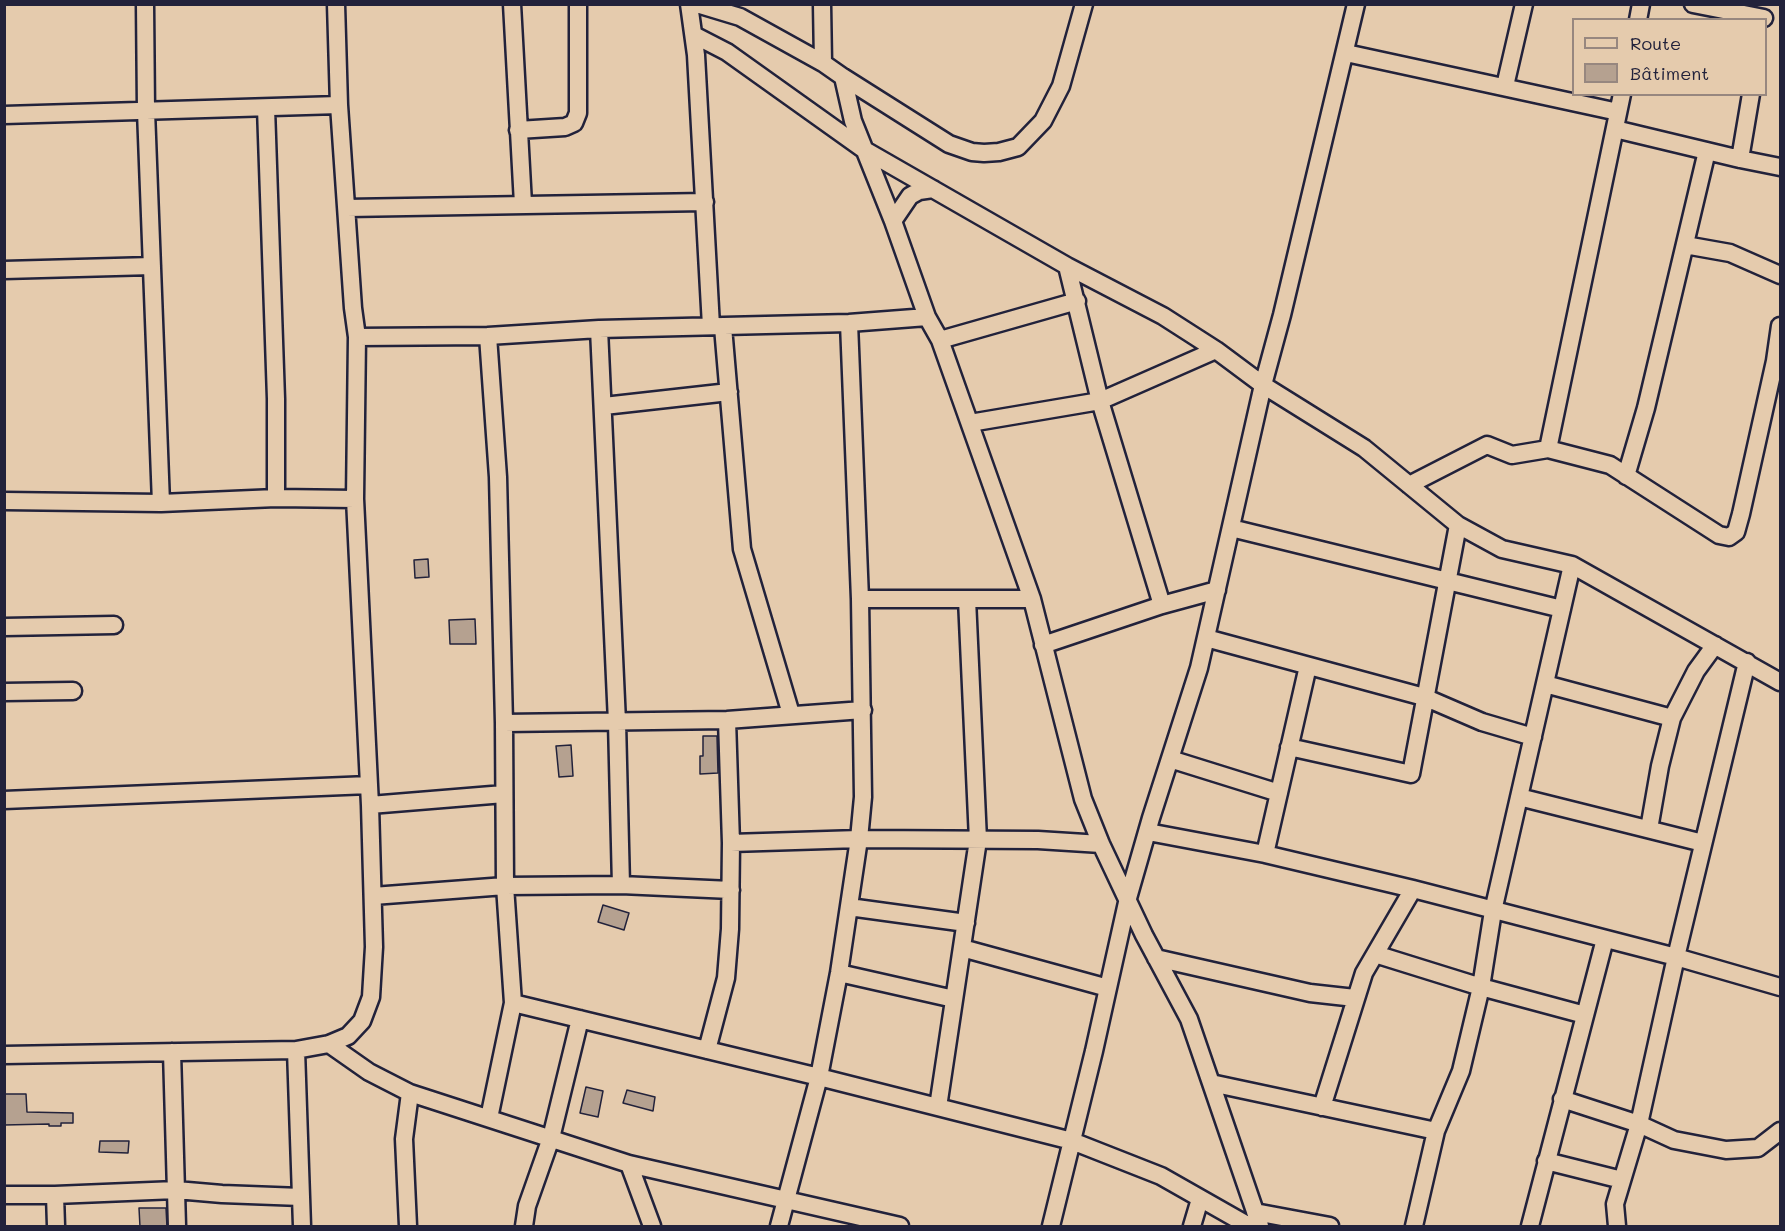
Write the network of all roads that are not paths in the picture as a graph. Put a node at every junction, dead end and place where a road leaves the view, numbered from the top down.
1 (145, 4) edge
2 (336, 4) edge
3 (512, 4) edge
4 (578, 4) edge
5 (689, 4) edge
6 (697, 4) edge
7 (822, 4) edge
8 (1084, 4) edge
9 (1356, 4) edge
10 (1524, 4) edge
11 (1693, 4) edge
12 (736, 11) edge
13 (1765, 14) edge
14 (694, 35) junction
15 (1346, 53) junction
16 (823, 63) junction
17 (843, 77) junction
18 (1505, 86) junction
19 (1622, 96) edge
20 (1751, 96) edge
21 (339, 105) junction
22 (266, 108) junction
23 (146, 111) junction
24 (1618, 112) junction
25 (4, 115) edge
26 (1615, 129) junction
27 (518, 130) junction
28 (863, 149) junction
29 (1707, 151) junction
30 (1740, 159) junction
31 (1780, 167) edge
32 (933, 189) junction
33 (705, 202) junction
34 (523, 204) junction
35 (347, 208) junction
36 (893, 221) junction
37 (1685, 245) junction
38 (152, 266) junction
39 (1067, 266) junction
40 (4, 270) edge
41 (1780, 275) edge
42 (1077, 302) junction
43 (927, 317) junction
44 (849, 323) junction
45 (717, 326) junction
46 (1780, 326) edge
47 (599, 329) junction
48 (488, 336) junction
49 (357, 337) junction
50 (940, 340) junction
51 (1216, 350) junction
52 (1263, 385) junction
53 (729, 392) junction
54 (1100, 401) junction
55 (604, 406) junction
56 (970, 423) junction
57 (1548, 449) junction
58 (1626, 476) junction
59 (1410, 485) junction
60 (276, 498) junction
61 (355, 499) junction
62 (4, 501) edge
63 (161, 503) junction
64 (1458, 525) junction
65 (1231, 528) junction
66 (1572, 565) junction
67 (1447, 581) junction
68 (1217, 590) junction
69 (860, 599) junction
70 (967, 599) junction
71 (1032, 599) junction
72 (1162, 605) junction
73 (1562, 609) junction
74 (114, 625) dead end
75 (4, 627) edge
76 (1206, 638) junction
77 (1043, 645) junction
78 (1715, 645) junction
79 (1747, 662) junction
80 (1308, 666) junction
81 (1780, 682) edge
82 (1545, 684) junction
83 (73, 691) dead end
84 (4, 692) edge
85 (1424, 697) junction
86 (863, 710) junction
87 (791, 714) junction
88 (1672, 718) junction
89 (727, 720) junction
90 (617, 722) junction
91 (504, 723) junction
92 (1533, 737) junction
93 (1290, 747) junction
94 (1170, 759) junction
95 (369, 785) junction
96 (1279, 793) junction
97 (504, 794) junction
98 (1519, 797) junction
99 (4, 800) edge
100 (370, 805) junction
101 (1649, 830) junction
102 (1148, 832) junction
103 (859, 839) junction
104 (978, 840) junction
105 (731, 843) junction
106 (1703, 843) junction
107 (1101, 844) junction
108 (1265, 854) junction
109 (621, 885) junction
110 (505, 886) junction
111 (1413, 889) junction
112 (731, 890) junction
113 (373, 896) junction
114 (1128, 898) junction
115 (849, 907) junction
116 (1493, 911) junction
117 (966, 923) junction
118 (1605, 939) junction
119 (962, 948) junction
120 (1375, 954) junction
121 (1676, 957) junction
122 (1156, 958) junction
123 (839, 973) junction
124 (1481, 987) junction
125 (1780, 987) edge
126 (1108, 988) junction
127 (1355, 998) junction
128 (954, 999) junction
129 (513, 1003) junction
130 (1585, 1015) junction
131 (580, 1019) junction
132 (329, 1044) junction
133 (296, 1050) junction
134 (707, 1050) junction
135 (172, 1052) junction
136 (4, 1055) edge
137 (819, 1077) junction
138 (1211, 1083) junction
139 (410, 1093) junction
140 (1562, 1099) junction
141 (938, 1107) junction
142 (1322, 1107) junction
143 (489, 1118) junction
144 (1639, 1125) junction
145 (1437, 1131) junction
146 (1780, 1131) edge
147 (551, 1138) junction
148 (1072, 1141) junction
149 (1546, 1161) junction
150 (629, 1164) junction
151 (1622, 1180) junction
152 (176, 1190) junction
153 (55, 1195) junction
154 (4, 1196) edge
155 (301, 1197) junction
156 (786, 1199) junction
157 (1200, 1199) junction
158 (1255, 1222) edge
159 (56, 1227) edge
160 (177, 1227) edge
161 (302, 1227) edge
162 (408, 1227) edge
163 (524, 1227) edge
164 (652, 1227) edge
165 (779, 1227) edge
166 (900, 1227) edge
167 (1051, 1227) edge
168 (1192, 1227) edge
169 (1330, 1227) edge
170 (1414, 1227) edge
171 (1530, 1227) edge
172 (1617, 1227) edge

1 - 23 street
2 - 21 street
3 - 27 street
4 - 27 street
5 - 14 street
6 - 12 street
7 - 16 street
8 - 17 street
9 - 15 street
10 - 18 street
11 - 13 street
12 - 16 street
14 - 28 street
14 - 33 street
15 - 18 street
15 - 52 street
16 - 17 street
17 - 28 street
18 - 24 street
19 - 24 street
20 - 30 street
21 - 22 street
21 - 35 street
22 - 23 street
22 - 60 street
23 - 25 street
23 - 38 street
24 - 26 street
26 - 29 street
26 - 57 street
27 - 34 street
28 - 32 street
28 - 36 street
29 - 30 street
29 - 37 street
30 - 31 street
32 - 36 street
32 - 39 street
33 - 34 street
33 - 45 street
34 - 35 street
35 - 49 street
36 - 43 street
37 - 41 street
37 - 58 street
38 - 40 street
38 - 63 street
39 - 42 street
39 - 51 street
42 - 50 street
42 - 54 street
43 - 44 street
43 - 50 street
44 - 45 street
44 - 69 street
45 - 47 street
45 - 53 street
46 - 58 street
47 - 48 street
47 - 55 street
48 - 49 street
48 - 91 street
49 - 61 street
50 - 56 street
51 - 52 street
51 - 54 street
52 - 59 street
52 - 65 street
53 - 55 street
53 - 87 street
54 - 56 street
54 - 72 street
55 - 90 street
56 - 71 street
57 - 58 street
57 - 59 street
59 - 64 street
60 - 61 street
60 - 63 street
61 - 95 street
62 - 63 street
64 - 66 street
64 - 67 street
65 - 67 street
65 - 68 street
66 - 73 street
66 - 78 street
67 - 73 street
67 - 85 street
68 - 72 street
68 - 76 street
69 - 70 street
69 - 86 street
70 - 71 street
70 - 104 street
71 - 77 street
72 - 77 street
73 - 82 street
74 - 75 street
76 - 80 street
76 - 94 street
77 - 107 street
78 - 79 street
78 - 88 street
79 - 81 street
79 - 106 street
80 - 85 street
80 - 93 street
82 - 88 street
82 - 92 street
83 - 84 street
85 - 92 street
85 - 93 street
86 - 87 street
86 - 103 street
87 - 89 street
88 - 101 street
89 - 90 street
89 - 105 street
90 - 91 street
90 - 109 street
91 - 97 street
92 - 98 street
93 - 96 street
94 - 96 street
94 - 102 street
95 - 99 street
95 - 100 street
96 - 108 street
97 - 100 street
97 - 110 street
98 - 101 street
98 - 116 street
100 - 113 street
101 - 106 street
102 - 108 street
102 - 114 street
103 - 104 street
103 - 105 street
103 - 115 street
104 - 107 street
104 - 117 street
105 - 112 street
106 - 121 street
107 - 114 street
108 - 111 street
109 - 110 street
109 - 112 street
110 - 113 street
110 - 129 street
111 - 116 street
111 - 120 street
112 - 134 street
113 - 132 street
114 - 122 street
114 - 126 street
115 - 117 street
115 - 123 street
116 - 118 street
116 - 124 street
117 - 119 street
118 - 121 street
118 - 130 street
119 - 126 street
119 - 128 street
120 - 124 street
120 - 127 street
121 - 125 street
121 - 144 street
122 - 127 street
122 - 138 street
123 - 128 street
123 - 137 street
124 - 130 street
124 - 145 street
126 - 148 street
127 - 142 street
128 - 141 street
129 - 131 street
129 - 143 street
130 - 140 street
131 - 134 street
131 - 147 street
132 - 133 street
132 - 139 street
133 - 135 street
133 - 155 street
134 - 137 street
135 - 136 street
135 - 152 street
137 - 141 street
137 - 156 street
138 - 142 street
138 - 158 street
139 - 143 street
139 - 162 street
140 - 144 street
140 - 149 street
141 - 148 street
142 - 145 street
143 - 147 street
144 - 146 street
144 - 151 street
145 - 170 street
147 - 150 street
147 - 163 street
148 - 157 street
148 - 167 street
149 - 151 street
149 - 171 street
150 - 156 street
150 - 164 street
151 - 172 street
152 - 153 street
152 - 155 street
152 - 160 street
153 - 154 street
153 - 159 street
155 - 161 street
156 - 165 street
156 - 166 street
157 - 158 street
157 - 168 street
158 - 169 street

